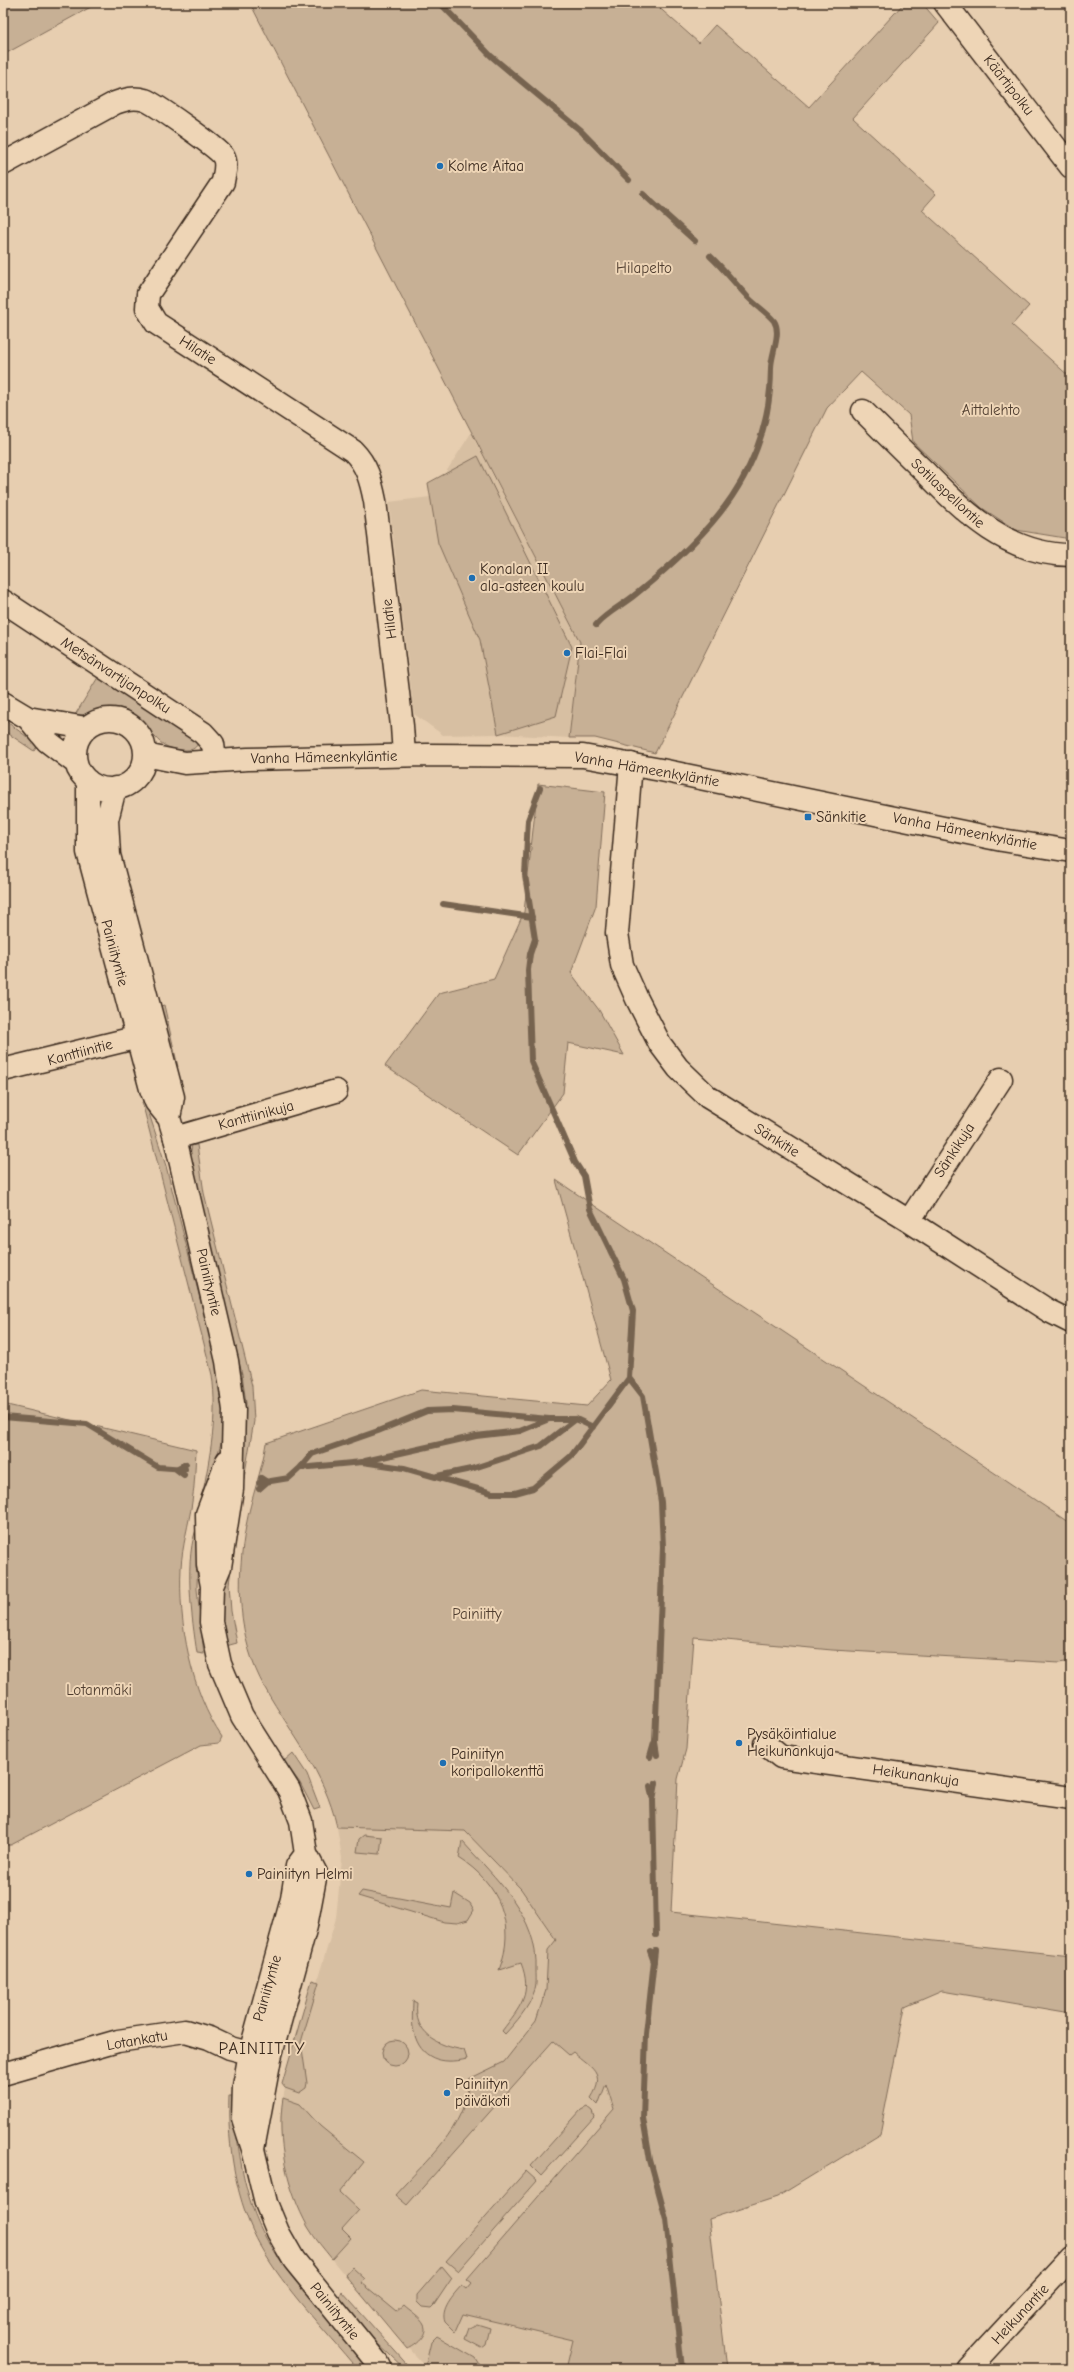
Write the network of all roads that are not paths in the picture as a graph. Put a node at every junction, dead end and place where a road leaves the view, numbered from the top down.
1 (945, 3) edge
2 (3, 164) edge
3 (1071, 167) edge
4 (863, 411) dead end
5 (1071, 555) edge
6 (3, 601) edge
7 (3, 703) edge
8 (28, 718) junction
9 (86, 728) junction
10 (145, 755) junction
11 (404, 755) junction
12 (215, 760) junction
13 (631, 764) junction
14 (82, 772) junction
15 (115, 788) junction
16 (1071, 851) edge
17 (147, 1035) junction
18 (3, 1070) edge
19 (1001, 1079) dead end
20 (336, 1091) dead end
21 (172, 1128) junction
22 (909, 1221) junction
23 (1071, 1322) edge
24 (765, 1744) dead end
25 (1071, 1798) edge
26 (260, 2055) junction
27 (3, 2074) edge
28 (1071, 2258) edge
29 (382, 2366) edge
30 (968, 2369) edge

1 - 3 street, Käärtipolku
2 - 11 street, Hilatie
4 - 5 street, Sotilaspellontie
6 - 12 street, Metsänvartijanpolku
7 - 8 street
8 - 9 street
8 - 14 street
9 - 10 street
9 - 14 street
10 - 12 street, Vanha Hämeenkyläntie
10 - 15 street
11 - 12 street, Vanha Hämeenkyläntie
11 - 13 street, Vanha Hämeenkyläntie
13 - 16 street, Vanha Hämeenkyläntie
13 - 22 street, Sänkitie
14 - 15 street
14 - 17 street, Painiityntie
15 - 17 street, Painiityntie
17 - 18 street, Kanttiinitie
17 - 21 street, Painiityntie
19 - 22 street, Sänkikuja
20 - 21 street, Kanttiinikuja
21 - 26 street, Painiityntie
22 - 23 street, Sänkitie
24 - 25 street, Heikunankuja
26 - 27 street, Lotankatu
26 - 29 street, Painiityntie
28 - 30 street, Heikunantie

